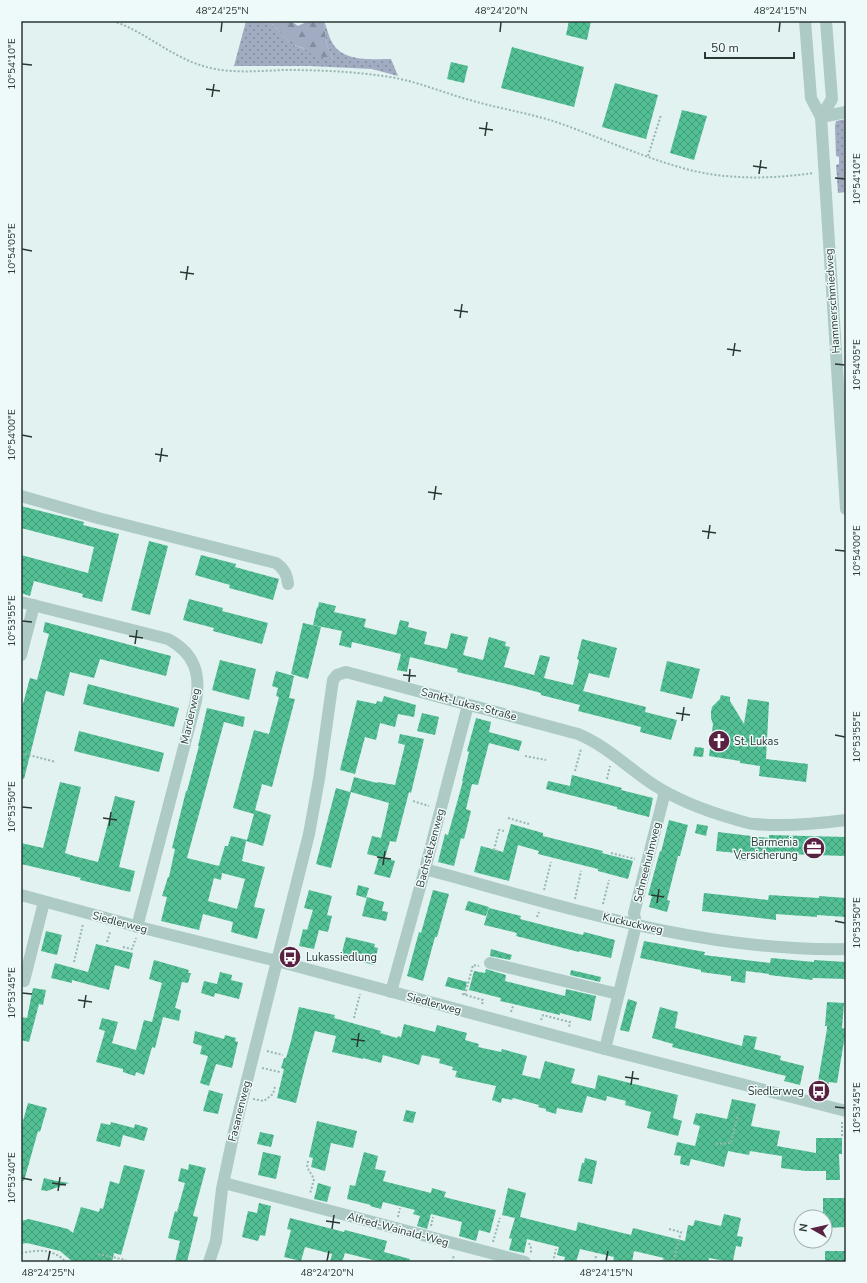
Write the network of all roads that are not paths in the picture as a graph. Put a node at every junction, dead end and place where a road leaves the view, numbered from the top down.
1 (806, 21) edge
2 (826, 21) edge
3 (846, 112) edge
4 (821, 117) junction
5 (21, 496) edge
6 (846, 509) edge
7 (288, 584) dead end
8 (21, 602) edge
9 (34, 605) junction
10 (21, 655) edge
11 (468, 705) junction
12 (665, 792) junction
13 (846, 820) edge
14 (425, 869) junction
15 (21, 896) edge
16 (44, 902) junction
17 (636, 925) junction
18 (138, 927) junction
19 (846, 949) edge
20 (277, 961) junction
21 (490, 963) road end
22 (24, 981) dead end
23 (391, 992) junction
24 (618, 994) junction
25 (605, 1049) junction
26 (844, 1110) edge
27 (224, 1183) junction
28 (209, 1262) edge
29 (525, 1262) edge

1 - 4 street, Hammerschmiedweg
2 - 4 street
3 - 4 street
4 - 6 street, Hammerschmiedweg
5 - 7 street
8 - 9 street, Marderweg
9 - 10 street
9 - 18 street, Marderweg
11 - 12 street, Sankt-Lukas-Straße
11 - 14 street, Bachstelzenweg
11 - 20 street, Sankt-Lukas-Straße
12 - 13 street, Sankt-Lukas-Straße
12 - 17 street, Schneehuhnweg
14 - 17 street, Kuckuckweg
14 - 23 street, Bachstelzenweg
15 - 16 street, Siedlerweg
16 - 18 street, Siedlerweg
16 - 22 street
17 - 19 street, Kuckuckweg
17 - 24 street, Schneehuhnweg
18 - 20 street, Siedlerweg
20 - 23 street, Siedlerweg
20 - 27 street, Fasanenweg
21 - 24 street
23 - 25 street, Siedlerweg
24 - 25 street, Schneehuhnweg
25 - 26 street, Siedlerweg
27 - 28 street, Fasanenweg
27 - 29 street, Alfred-Wainald-Weg

